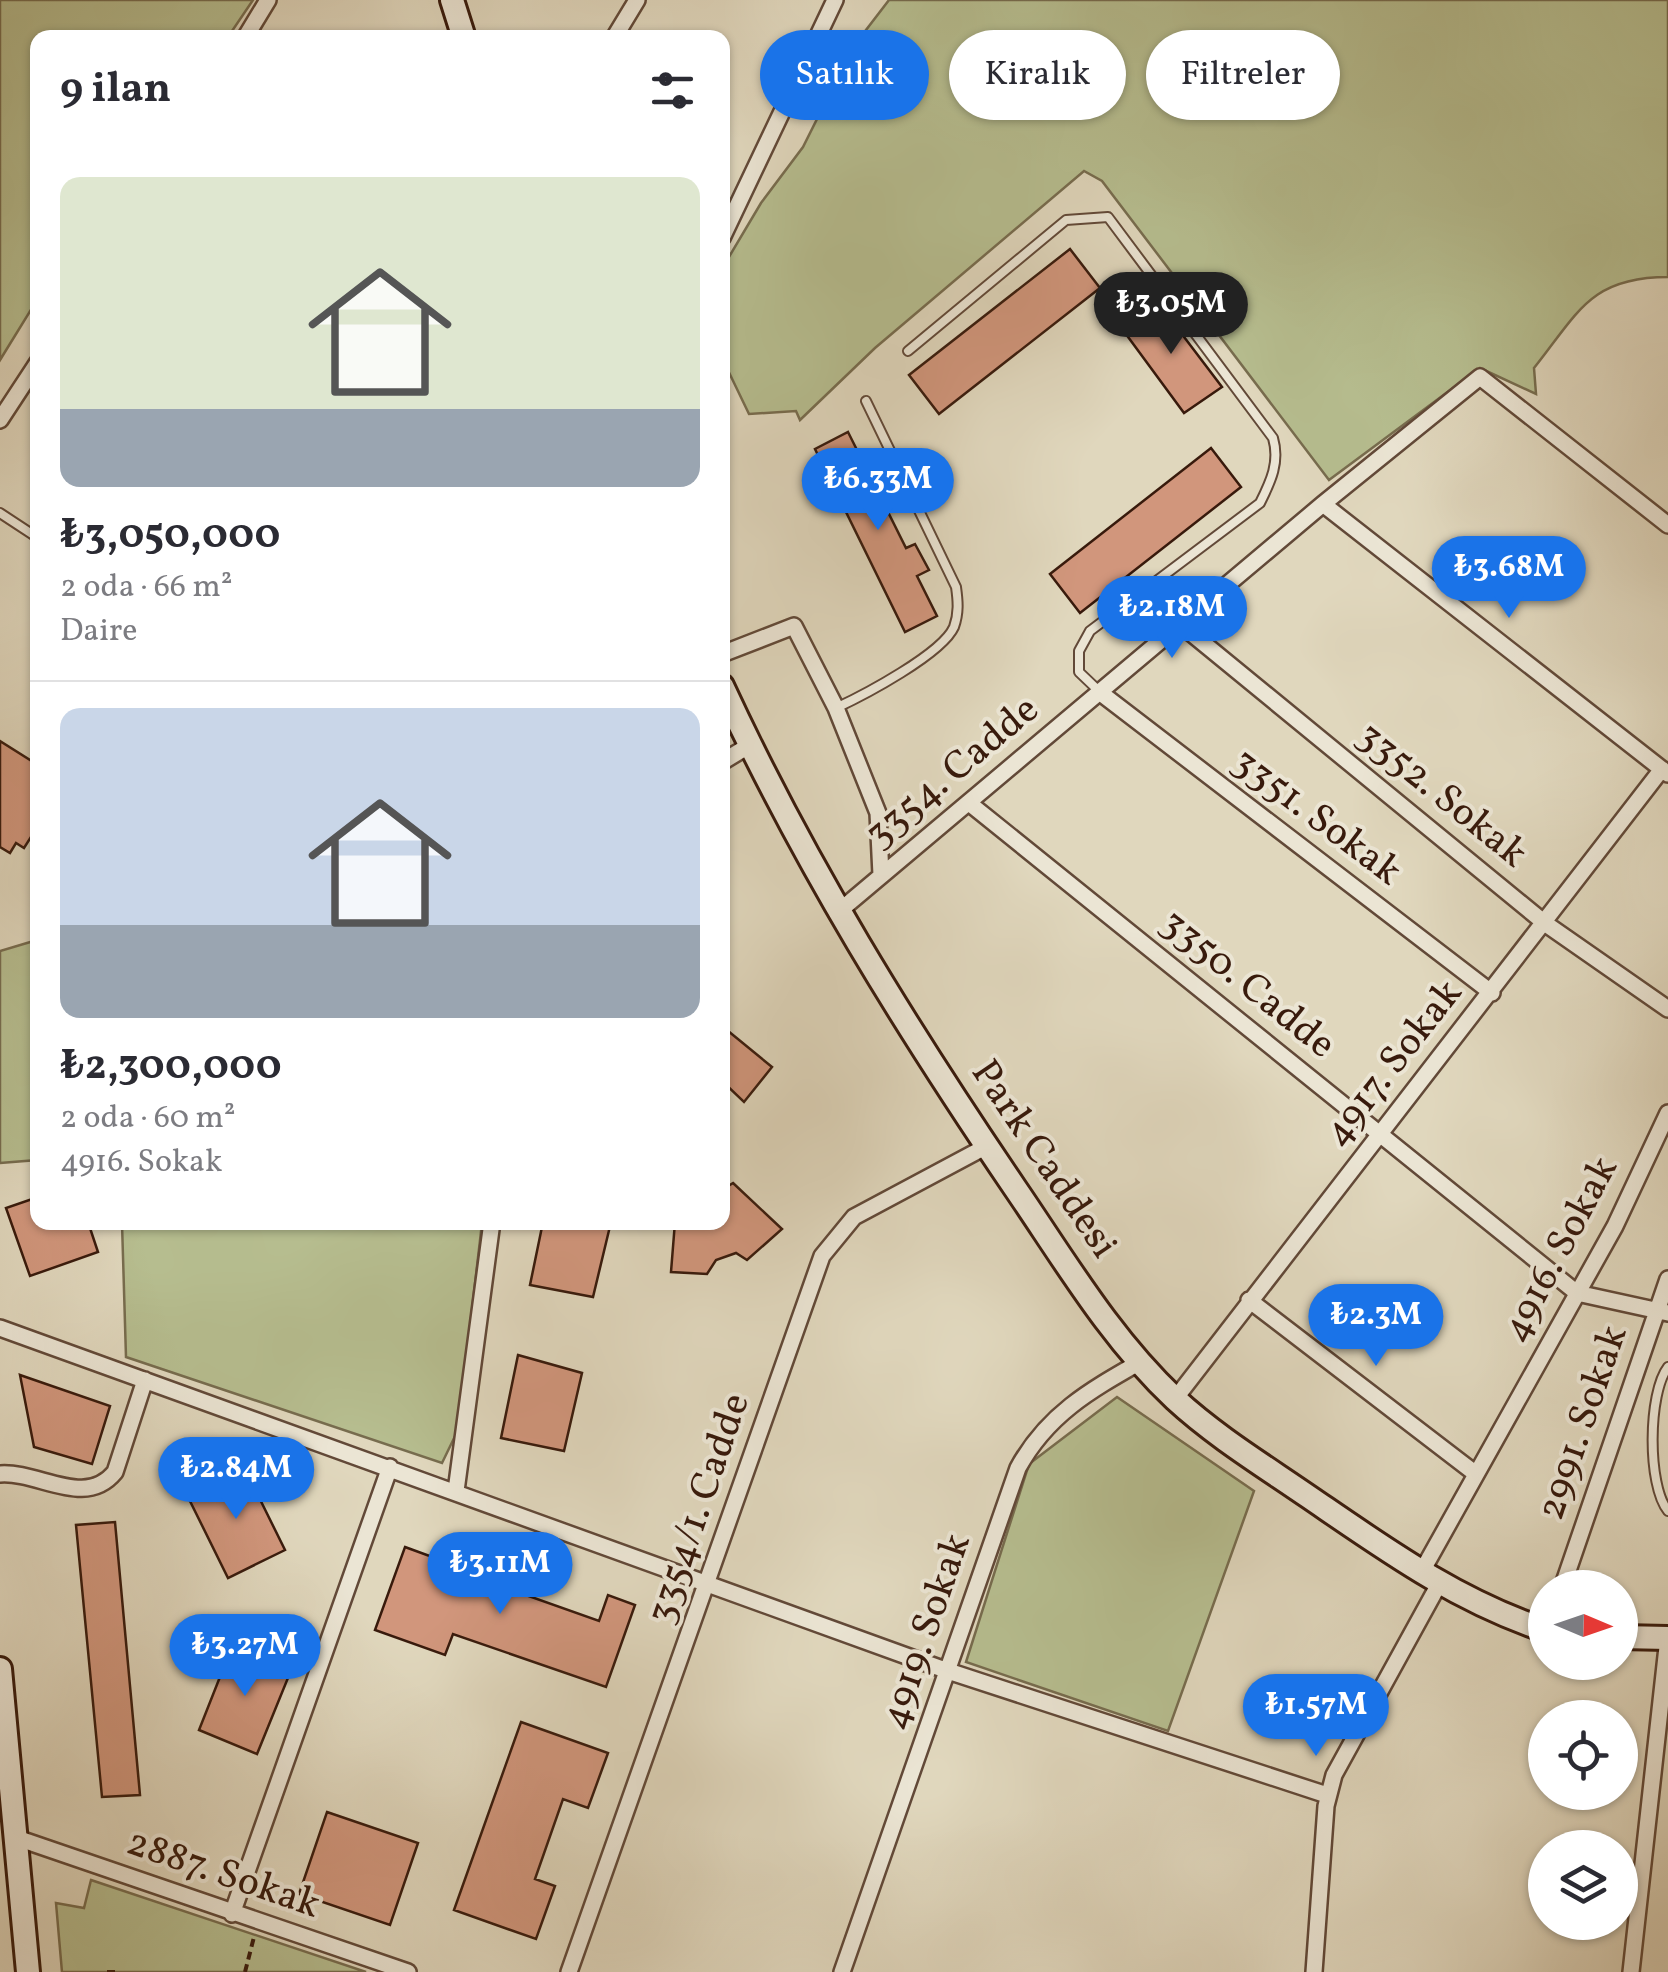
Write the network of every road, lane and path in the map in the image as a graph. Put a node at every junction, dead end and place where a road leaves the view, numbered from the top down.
1 (268, 0) edge
2 (452, 0) edge
3 (637, 0) edge
4 (835, 0) edge
5 (249, 30) edge
6 (461, 30) edge
7 (619, 30) edge
8 (730, 221) edge
9 (908, 351) dead end
10 (30, 374) edge
11 (866, 402) dead end
12 (0, 420) edge
13 (1323, 504) junction
14 (0, 512) edge
15 (1668, 525) edge
16 (30, 533) edge
17 (1180, 624) junction
18 (730, 651) edge
19 (1102, 694) junction
20 (730, 703) edge
21 (836, 708) junction
22 (750, 745) junction
23 (730, 757) edge
24 (1665, 772) edge
25 (968, 804) junction
26 (881, 875) junction
27 (838, 913) junction
28 (1546, 924) junction
29 (1492, 993) junction
30 (1668, 1010) edge
31 (1668, 1114) edge
32 (1380, 1134) junction
33 (987, 1146) junction
34 (491, 1230) edge
35 (1668, 1280) edge
36 (1577, 1293) junction
37 (1249, 1300) junction
38 (1662, 1312) edge
39 (0, 1328) edge
40 (1140, 1362) junction
41 (1668, 1367) edge
42 (145, 1380) junction
43 (1175, 1399) junction
44 (390, 1467) junction
45 (0, 1474) edge
46 (1476, 1474) junction
47 (456, 1491) junction
48 (1668, 1511) edge
49 (1569, 1570) edge
50 (1430, 1579) junction
51 (710, 1582) junction
52 (1528, 1622) edge
53 (1638, 1638) edge
54 (1668, 1638) edge
55 (0, 1669) edge
56 (948, 1671) junction
57 (1327, 1795) junction
58 (17, 1838) junction
59 (232, 1914) junction
60 (258, 1922) junction
61 (28, 1972) edge
62 (107, 1972) edge
63 (120, 1972) edge
64 (245, 1972) edge
65 (408, 1972) edge
66 (569, 1972) edge
67 (842, 1972) edge
68 (1314, 1972) edge
69 (1631, 1972) edge

1 - 5 street
2 - 6 street
3 - 7 street
4 - 8 street
9 - 19 lane
10 - 12 street
11 - 21 lane
13 - 15 street, 3354. Cadde
13 - 17 street, 3354. Cadde
13 - 24 street
14 - 16 lane
17 - 19 street, 3354. Cadde
17 - 28 street, 3352. Sokak
18 - 21 street
19 - 25 street, 3354. Cadde
19 - 29 street, 3351. Sokak
20 - 22 street, Park Caddesi
21 - 26 street
22 - 23 street
22 - 27 street, Park Caddesi
24 - 28 street, 4917. Sokak
25 - 26 street, 3354. Cadde
25 - 32 street, 3350. Cadde
26 - 27 street, 3354. Cadde
27 - 33 street, Park Caddesi
28 - 29 street, 4917. Sokak
28 - 30 street, 3352. Sokak
29 - 32 street, 4917. Sokak
31 - 36 street, 4916. Sokak
32 - 36 street, 3350. Cadde
32 - 37 street, 4917. Sokak
33 - 40 street, Park Caddesi
33 - 51 street, 3354/1. Cadde
34 - 47 street
35 - 38 street, 2991. Sokak
36 - 38 street
36 - 46 street, 4916. Sokak
37 - 43 street, 4917. Sokak
37 - 46 street
38 - 49 street, 2991. Sokak
39 - 42 street
40 - 43 street, Park Caddesi
40 - 56 street, 4919. Sokak
41 - 48 lane
42 - 44 street
42 - 45 street
43 - 50 street, Park Caddesi
44 - 47 street
44 - 59 street
46 - 50 street, 4916. Sokak
47 - 51 street
50 - 52 street, Park Caddesi
50 - 57 street, 4916. Sokak
51 - 56 street
51 - 66 street, 3354/1. Cadde
53 - 54 street
54 - 69 street
55 - 58 street
56 - 57 street
56 - 67 street, 4919. Sokak
57 - 68 street, 4916. Sokak
58 - 59 street, 2887. Sokak
58 - 61 street
59 - 60 street, 2887. Sokak
60 - 64 path
60 - 65 street, 2887. Sokak
62 - 63 path

